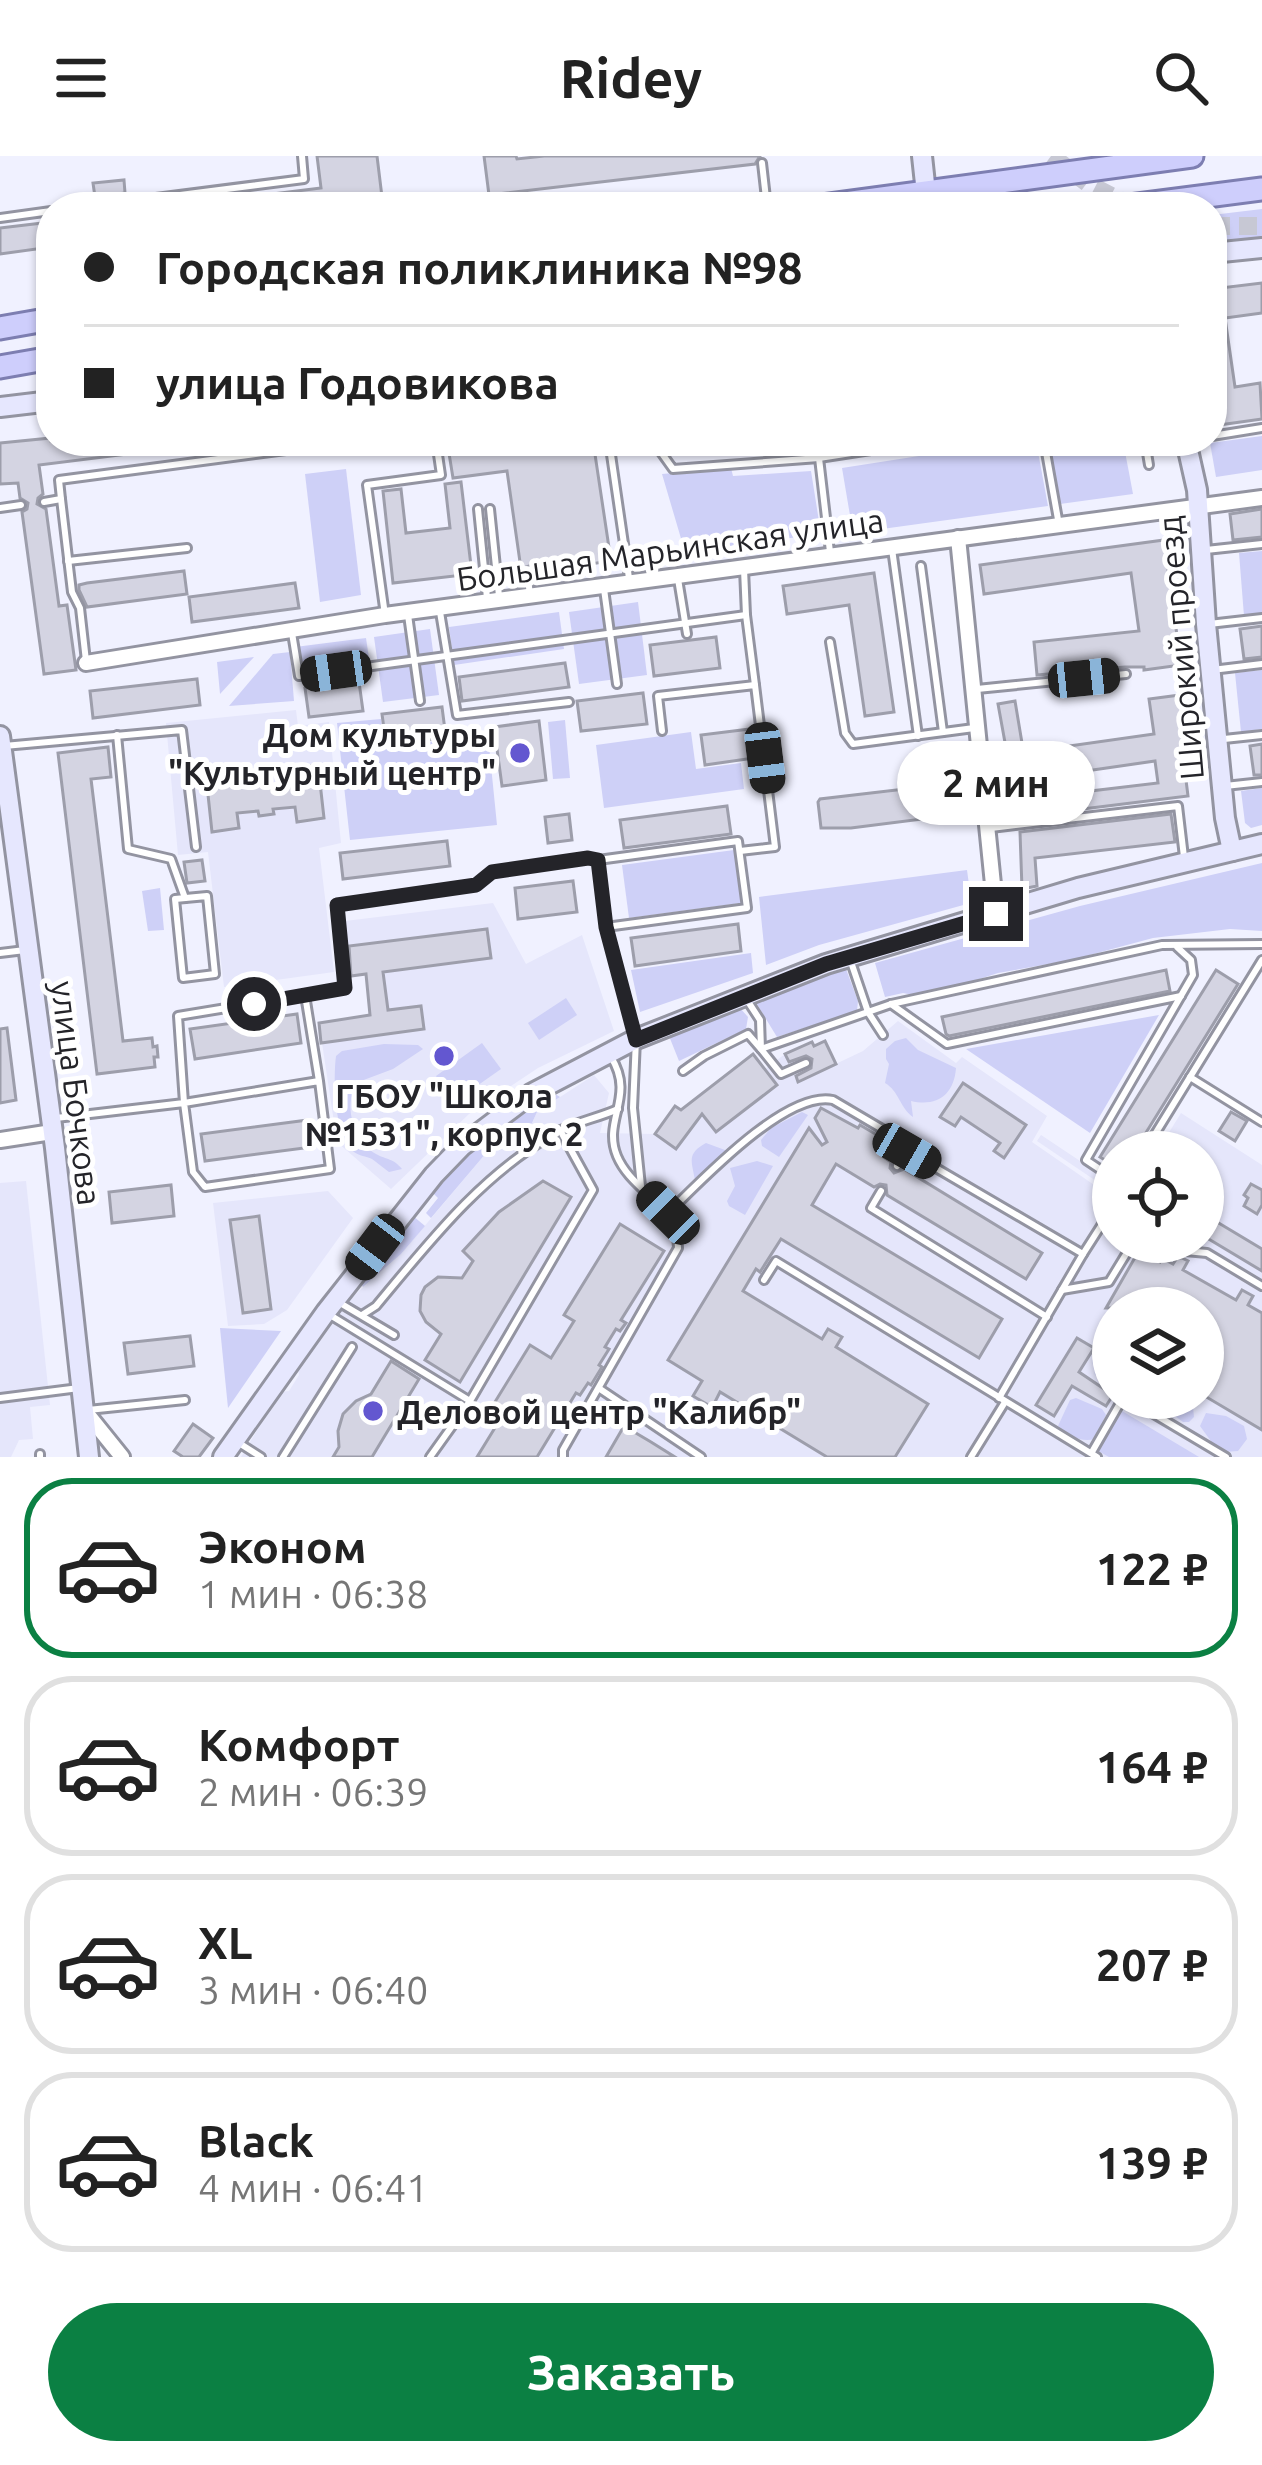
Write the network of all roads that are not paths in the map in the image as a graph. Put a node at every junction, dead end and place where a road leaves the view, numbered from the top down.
1 (302, 156) edge
2 (922, 156) edge
3 (1177, 157) edge
4 (762, 163) dead end
5 (271, 184) junction
6 (1262, 189) edge
7 (207, 192) edge
8 (272, 192) edge
9 (765, 192) edge
10 (926, 192) edge
11 (933, 192) edge
12 (1227, 196) edge
13 (36, 214) edge
14 (0, 218) edge
15 (1262, 248) edge
16 (1227, 252) edge
17 (36, 322) edge
18 (0, 328) edge
19 (36, 361) edge
20 (4, 368) edge
21 (36, 403) edge
22 (0, 407) edge
23 (1262, 428) edge
24 (1227, 434) edge
25 (241, 456) edge
26 (438, 456) edge
27 (612, 456) edge
28 (664, 456) edge
29 (832, 456) edge
30 (1047, 456) edge
31 (1148, 456) edge
32 (1189, 456) edge
33 (819, 458) junction
34 (1149, 465) dead end
35 (1262, 498) edge
36 (61, 499) junction
37 (44, 502) dead end
38 (21, 505) dead end
39 (1199, 506) junction
40 (0, 508) edge
41 (478, 509) dead end
42 (490, 509) dead end
43 (1059, 525) junction
44 (958, 538) junction
45 (1262, 544) edge
46 (892, 547) junction
47 (188, 548) dead end
48 (1202, 551) junction
49 (830, 555) junction
50 (68, 561) junction
51 (744, 565) junction
52 (921, 566) dead end
53 (527, 573) dead end
54 (677, 576) junction
55 (630, 582) junction
56 (603, 586) junction
57 (530, 596) junction
58 (493, 600) junction
59 (440, 608) junction
60 (407, 612) junction
61 (385, 615) junction
62 (746, 616) junction
63 (1262, 618) edge
64 (685, 622) junction
65 (1205, 624) junction
66 (292, 630) junction
67 (610, 632) junction
68 (687, 634) dead end
69 (830, 642) dead end
70 (447, 656) junction
71 (415, 660) junction
72 (86, 663) joint
73 (1262, 664) edge
74 (1210, 670) junction
75 (1126, 674) dead end
76 (617, 684) dead end
77 (755, 686) junction
78 (974, 689) junction
79 (420, 700) dead end
80 (569, 702) dead end
81 (977, 728) junction
82 (662, 731) dead end
83 (943, 732) junction
84 (117, 735) junction
85 (1262, 735) edge
86 (0, 736) edge
87 (918, 736) junction
88 (1217, 739) junction
89 (2, 757) edge
90 (1262, 782) edge
91 (1222, 786) junction
92 (988, 829) junction
93 (1262, 844) edge
94 (196, 848) dead end
95 (740, 850) junction
96 (1232, 851) junction
97 (598, 860) junction
98 (1184, 862) junction
99 (184, 898) junction
100 (996, 914) junction
101 (606, 927) junction
102 (1262, 944) edge
103 (1175, 945) junction
104 (28, 950) junction
105 (0, 953) edge
106 (850, 957) junction
107 (1262, 960) edge
108 (305, 995) junction
109 (1181, 996) junction
110 (745, 997) junction
111 (891, 1004) junction
112 (868, 1012) junction
113 (883, 1035) dead end
114 (636, 1040) junction
115 (761, 1048) junction
116 (609, 1054) junction
117 (806, 1063) dead end
118 (683, 1071) dead end
119 (1190, 1077) junction
120 (319, 1082) junction
121 (184, 1103) junction
122 (618, 1109) junction
123 (1262, 1122) edge
124 (51, 1126) junction
125 (560, 1130) junction
126 (1103, 1131) edge
127 (1157, 1131) edge
128 (0, 1140) edge
129 (907, 1151) junction
130 (897, 1166) dead end
131 (641, 1186) junction
132 (881, 1192) dead end
133 (668, 1213) junction
134 (1092, 1241) edge
135 (1084, 1254) junction
136 (764, 1280) dead end
137 (1262, 1286) edge
138 (1062, 1290) junction
139 (330, 1306) junction
140 (362, 1315) junction
141 (1047, 1317) junction
142 (394, 1334) dead end
143 (352, 1347) dead end
144 (82, 1387) junction
145 (600, 1389) junction
146 (0, 1398) edge
147 (185, 1400) dead end
148 (1002, 1400) junction
149 (470, 1401) junction
150 (85, 1411) junction
151 (1114, 1419) edge
152 (1161, 1419) edge
153 (231, 1450) edge
154 (1094, 1455) edge
155 (89, 1457) edge
156 (122, 1457) edge
157 (261, 1457) edge
158 (283, 1457) edge
159 (430, 1457) edge
160 (563, 1457) edge
161 (701, 1457) edge
162 (970, 1457) edge
163 (1226, 1457) edge

1 - 5 lane
2 - 10 street
3 - 11 main road
4 - 9 lane
5 - 7 lane
5 - 8 lane
6 - 12 main road
13 - 14 lane
15 - 16 street
17 - 18 main road
19 - 20 main road
21 - 22 street
23 - 24 lane
25 - 36 lane
26 - 61 lane
27 - 55 lane
28 - 33 lane
29 - 33 lane
30 - 43 lane
31 - 34 lane
32 - 39 street, Широкий проезд
33 - 49 lane
35 - 39 street, Большая Марьинская улица
36 - 37 lane
36 - 50 lane
38 - 40 lane
39 - 43 street, Большая Марьинская улица
39 - 48 street, Широкий проезд
41 - 58 lane
42 - 58 lane
43 - 44 street, Большая Марьинская улица
44 - 46 street, Большая Марьинская улица
44 - 78 street
45 - 48 lane
46 - 49 street, Большая Марьинская улица
46 - 87 lane
47 - 50 lane
48 - 65 street, Широкий проезд
49 - 51 street, Большая Марьинская улица
50 - 72 lane
51 - 54 street, Большая Марьинская улица
51 - 62 lane
52 - 83 lane
53 - 57 lane
54 - 55 street, Большая Марьинская улица
54 - 64 lane
55 - 56 street, Большая Марьинская улица
56 - 57 street, Большая Марьинская улица
56 - 67 lane
57 - 58 street, Большая Марьинская улица
58 - 59 street, Большая Марьинская улица
59 - 60 street, Большая Марьинская улица
59 - 70 lane
60 - 61 street, Большая Марьинская улица
60 - 71 lane
61 - 66 street, Большая Марьинская улица
62 - 64 lane
62 - 77 lane
63 - 65 lane
64 - 67 lane
64 - 68 lane
65 - 74 street, Широкий проезд
66 - 71 lane
66 - 72 street, Большая Марьинская улица
67 - 70 lane
67 - 76 lane
69 - 87 lane
70 - 71 lane
70 - 80 lane
71 - 79 lane
73 - 74 lane
74 - 88 street, Широкий проезд
75 - 78 lane
77 - 82 lane
77 - 95 lane
78 - 81 street
81 - 83 lane
81 - 92 street
83 - 87 lane
84 - 89 lane
84 - 94 lane
84 - 99 lane
85 - 88 lane
86 - 89 street, улица Бочкова
88 - 91 street, Широкий проезд
89 - 104 street, улица Бочкова
90 - 91 lane
91 - 96 street, Широкий проезд
92 - 98 lane
92 - 100 street
93 - 96 street
95 - 97 lane
95 - 101 lane
96 - 98 street
97 - 101 lane
97 - 108 lane
98 - 100 street
99 - 99 lane
100 - 106 street
101 - 114 lane
102 - 103 lane
103 - 109 lane
103 - 111 lane
104 - 105 lane
104 - 124 street, улица Бочкова
106 - 110 street
106 - 112 lane
107 - 119 lane
108 - 120 lane
108 - 121 lane
109 - 111 lane
109 - 126 lane
110 - 114 street
110 - 115 lane
111 - 112 lane
112 - 113 lane
112 - 115 lane
114 - 116 street
114 - 131 lane
115 - 117 lane
115 - 118 lane
116 - 122 lane
116 - 139 street
119 - 123 lane
119 - 127 lane
120 - 121 lane
120 - 121 lane
121 - 124 lane
122 - 125 lane
122 - 131 lane
124 - 128 street
124 - 144 street, улица Бочкова
125 - 140 lane
125 - 149 lane
129 - 130 lane
129 - 133 lane
129 - 135 lane
131 - 133 lane
132 - 141 lane
133 - 145 lane
134 - 135 lane
135 - 138 lane
136 - 148 lane
137 - 138 lane
138 - 141 lane
139 - 140 lane
139 - 149 lane
139 - 153 street
140 - 142 lane
141 - 148 lane
143 - 158 lane
144 - 146 lane
144 - 150 street, улица Бочкова
145 - 160 lane
145 - 161 lane
147 - 150 lane
148 - 154 lane
148 - 162 lane
149 - 159 lane
150 - 155 street, улица Бочкова
150 - 156 street
151 - 154 lane
152 - 163 lane
153 - 157 lane

